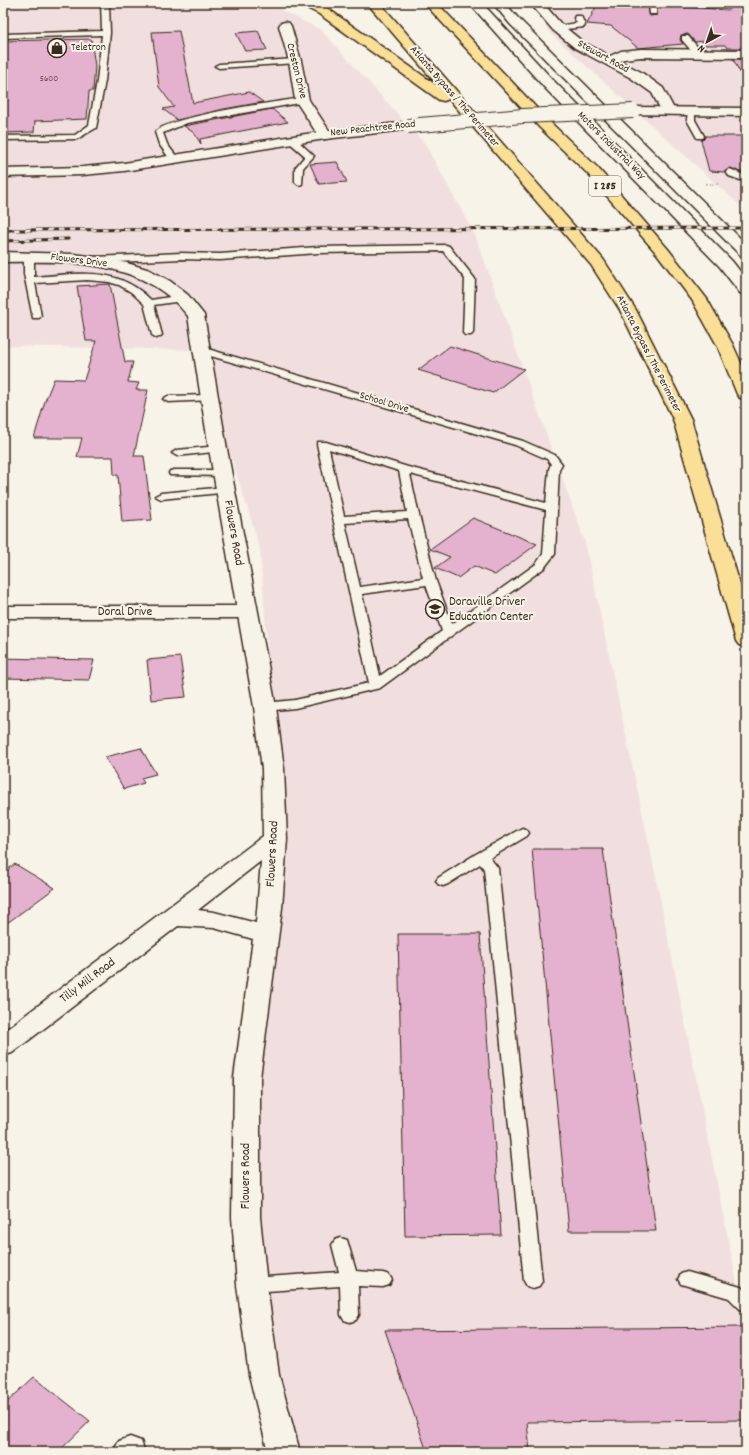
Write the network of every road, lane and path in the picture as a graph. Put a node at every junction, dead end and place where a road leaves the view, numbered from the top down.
1 (105, 3) edge
2 (307, 3) edge
3 (373, 3) edge
4 (430, 3) edge
5 (475, 3) edge
6 (499, 3) edge
7 (536, 3) edge
8 (649, 3) edge
9 (653, 12) dead end
10 (578, 18) dead end
11 (285, 26) dead end
12 (558, 28) junction
13 (106, 33) junction
14 (3, 36) edge
15 (685, 38) dead end
16 (698, 54) junction
17 (746, 54) edge
18 (295, 61) junction
19 (611, 61) junction
20 (219, 66) dead end
21 (302, 100) junction
22 (668, 111) junction
23 (691, 111) junction
24 (746, 112) edge
25 (471, 116) junction
26 (325, 135) junction
27 (700, 136) dead end
28 (3, 138) edge
29 (292, 140) junction
30 (175, 160) junction
31 (730, 172) dead end
32 (3, 173) edge
33 (746, 179) edge
34 (299, 182) dead end
35 (746, 253) edge
36 (30, 256) junction
37 (3, 257) edge
38 (93, 260) junction
39 (152, 277) joint
40 (30, 280) junction
41 (746, 290) edge
42 (182, 298) junction
43 (149, 302) junction
44 (36, 316) dead end
45 (468, 333) dead end
46 (157, 335) dead end
47 (201, 350) junction
48 (746, 394) edge
49 (209, 398) junction
50 (168, 399) dead end
51 (218, 449) junction
52 (177, 453) dead end
53 (404, 469) junction
54 (174, 473) dead end
55 (225, 482) junction
56 (161, 496) dead end
57 (552, 508) junction
58 (413, 515) junction
59 (339, 520) junction
60 (430, 582) junction
61 (355, 591) junction
62 (3, 612) edge
63 (247, 612) junction
64 (449, 633) junction
65 (746, 640) edge
66 (376, 685) junction
67 (265, 707) junction
68 (522, 833) dead end
69 (275, 839) junction
70 (481, 857) junction
71 (443, 881) dead end
72 (174, 916) junction
73 (266, 934) junction
74 (3, 1046) edge
75 (342, 1245) dead end
76 (349, 1278) junction
77 (688, 1279) dead end
78 (383, 1280) dead end
79 (532, 1281) dead end
80 (252, 1285) junction
81 (746, 1304) edge
82 (350, 1315) dead end
83 (284, 1452) edge

1 - 13 lane
2 - 25 highway
3 - 25 highway, Atlanta Bypass / The Perimeter
4 - 48 highway, I 285
5 - 41 street, Motors Industrial Way
6 - 35 street, Motors Industrial Way
7 - 12 street, Stewart Road
8 - 9 lane
10 - 12 lane
11 - 18 street, Creston Drive
12 - 19 street, Stewart Road
13 - 14 lane
13 - 28 lane
15 - 16 lane
16 - 17 street
16 - 19 street
18 - 20 lane
18 - 21 street, Creston Drive
19 - 22 street, Stewart Road
21 - 26 street, Creston Drive
21 - 30 lane
22 - 23 street, New Peachtree Road
22 - 26 street, New Peachtree Road, bridge
23 - 24 street, New Peachtree Road
23 - 27 lane
25 - 65 highway, Atlanta Bypass / The Perimeter
26 - 29 street, New Peachtree Road
29 - 30 street, New Peachtree Road
29 - 34 lane
30 - 32 street, New Peachtree Road
31 - 33 lane
36 - 37 street, Flowers Drive
36 - 38 street, Flowers Drive
36 - 40 lane
38 - 39 street, Flowers Drive
38 - 45 lane
39 - 42 street, Flowers Road
40 - 43 lane
40 - 44 lane
42 - 43 lane
42 - 47 street, Flowers Road
43 - 46 lane
47 - 49 street, Flowers Road
47 - 57 lane, School Drive
49 - 50 lane
49 - 51 street, Flowers Road
51 - 52 lane
51 - 55 street, Flowers Road
53 - 57 lane
53 - 58 lane
53 - 59 lane
54 - 55 lane
55 - 56 lane
55 - 63 street, Flowers Road
57 - 64 lane
58 - 59 lane
58 - 60 lane
59 - 61 lane
60 - 61 lane
60 - 64 lane
61 - 66 lane
62 - 63 street, Doral Drive
63 - 67 street, Flowers Road
64 - 66 lane
66 - 67 lane
67 - 69 street, Flowers Road
68 - 70 lane
69 - 72 street, Tilly Mill Road
69 - 73 street, Flowers Road
70 - 71 lane
70 - 79 lane
72 - 73 street
72 - 74 street, Tilly Mill Road
73 - 80 street, Flowers Road
75 - 76 lane
76 - 78 lane
76 - 80 lane
76 - 82 lane
77 - 81 lane
80 - 83 street, Flowers Road

